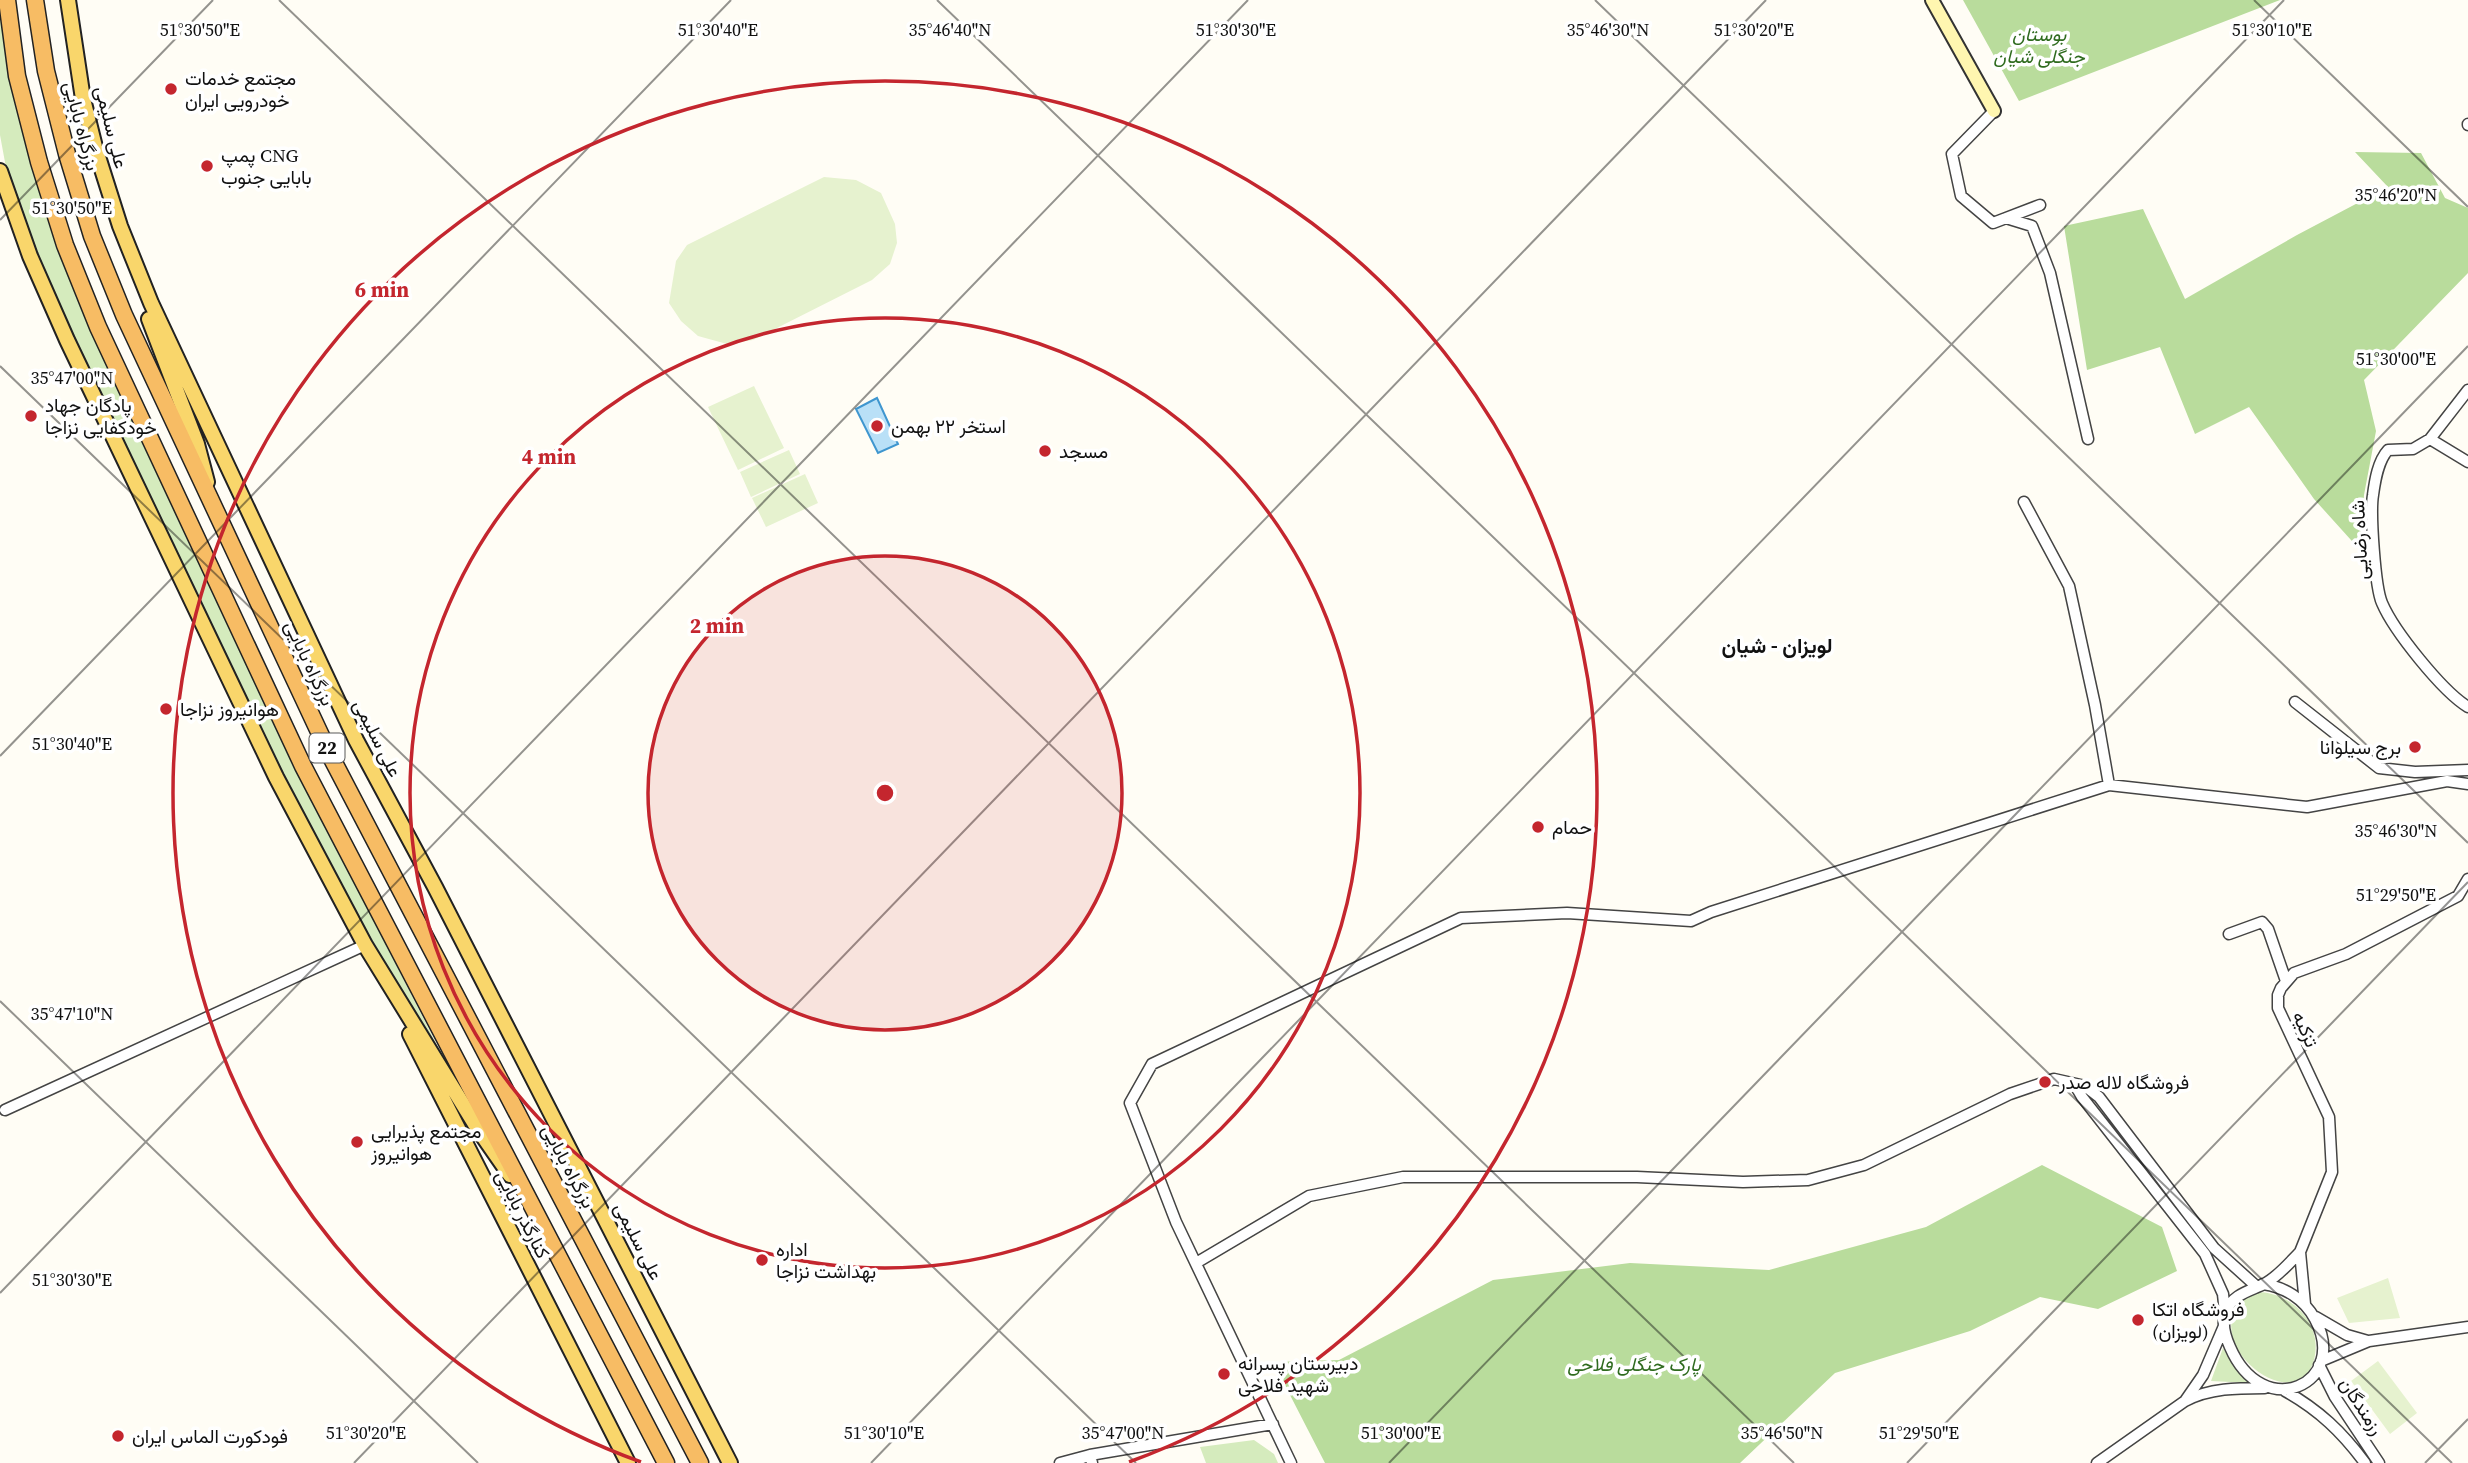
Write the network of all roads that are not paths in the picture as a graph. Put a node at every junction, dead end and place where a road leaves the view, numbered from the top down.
1 (6, 0) edge
2 (35, 0) edge
3 (68, 0) edge
4 (1932, 0) edge
5 (1994, 111) joint
6 (0, 171) edge
7 (6, 203) edge
8 (2040, 205) dead end
9 (2006, 218) junction
10 (120, 226) junction
11 (2468, 390) edge
12 (2088, 439) dead end
13 (2430, 439) junction
14 (2468, 462) edge
15 (2024, 502) dead end
16 (213, 507) junction
17 (2295, 702) dead end
18 (2468, 706) edge
19 (2468, 770) edge
20 (2468, 784) edge
21 (2109, 785) junction
22 (2468, 879) edge
23 (2229, 934) dead end
24 (365, 945) junction
25 (2286, 981) junction
26 (5, 1110) dead end
27 (542, 1222) junction
28 (2210, 1251) junction
29 (2300, 1252) junction
30 (1196, 1262) junction
31 (2260, 1285) junction
32 (2305, 1304) junction
33 (2225, 1312) junction
34 (2314, 1316) junction
35 (2224, 1326) junction
36 (2468, 1327) edge
37 (2369, 1341) junction
38 (2320, 1363) junction
39 (2270, 1388) junction
40 (2285, 1391) junction
41 (2185, 1401) junction
42 (1273, 1424) junction
43 (1091, 1459) edge
44 (628, 1463) edge
45 (666, 1463) edge
46 (700, 1463) edge
47 (730, 1463) edge
48 (1060, 1463) edge
49 (1070, 1463) edge
50 (1291, 1463) edge
51 (2096, 1463) edge
52 (2365, 1463) edge
53 (2379, 1463) edge

1 - 27 highway, 22
2 - 16 highway, بزرگراه بابایی / 22
3 - 10 main road, علی سلیمی
4 - 5 main road
5 - 9 street
6 - 7 main road
7 - 24 main road
8 - 9 street
9 - 12 street
10 - 16 main road
10 - 47 main road, علی سلیمی
11 - 13 street
13 - 14 street
13 - 18 street, شاه رضایی
15 - 21 street
16 - 46 highway, بزرگراه بابایی / 22
17 - 19 street
20 - 21 street
21 - 30 street
22 - 25 street
23 - 25 street
24 - 26 street
24 - 27 main road
24 - 44 main road, کنارگذر بابایی
25 - 29 street, تزکیه
27 - 45 highway, 22
28 - 30 street
28 - 31 street
28 - 33 street
29 - 31 street, تزکیه
29 - 32 street, تزکیه
30 - 42 street
31 - 32 street
31 - 33 street
32 - 34 street
33 - 35 street
34 - 37 street
34 - 38 street
35 - 39 street
35 - 41 street
36 - 37 street
37 - 38 street
38 - 40 street
38 - 53 street, رزمندگان
39 - 40 street
39 - 41 street
40 - 52 street, رزمندگان
41 - 51 street
42 - 43 street
42 - 50 street
43 - 48 street
43 - 49 street

